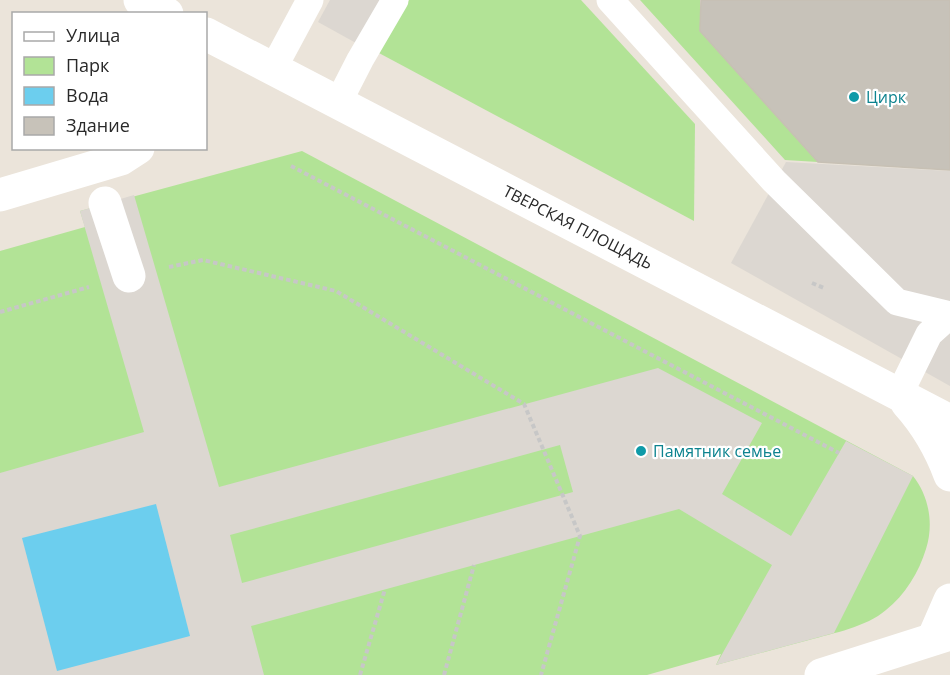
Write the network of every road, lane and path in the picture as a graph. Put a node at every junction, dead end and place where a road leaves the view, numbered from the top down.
1 (140, 0) edge
2 (310, 0) edge
3 (395, 0) edge
4 (610, 0) edge
5 (164, 12) edge
6 (207, 35) edge
7 (273, 69) junction
8 (338, 103) junction
9 (135, 150) edge
10 (291, 166) dead end
11 (0, 195) edge
12 (105, 203) dead end
13 (129, 276) junction
14 (0, 312) edge
15 (950, 315) edge
16 (940, 331) edge
17 (899, 394) junction
18 (950, 421) edge
19 (839, 453) dead end
20 (950, 475) edge
21 (474, 565) dead end
22 (385, 590) dead end
23 (950, 600) edge
24 (941, 637) edge
25 (861, 669) edge
26 (360, 675) edge
27 (444, 675) edge
28 (541, 675) edge
29 (821, 675) edge

1 - 5 street
2 - 7 lane
3 - 8 lane
4 - 15 lane
6 - 7 street, ТВЕРСКАЯ ПЛОЩАДЬ
7 - 8 street, ТВЕРСКАЯ ПЛОЩАДЬ
8 - 17 street, ТВЕРСКАЯ ПЛОЩАДЬ
9 - 11 street
10 - 19 path
12 - 13 street
13 - 14 path
13 - 28 path
15 - 16 lane
16 - 17 lane
17 - 18 street, ТВЕРСКАЯ ПЛОЩАДЬ
17 - 20 street
21 - 27 path
22 - 26 path
23 - 24 street
24 - 25 street
25 - 29 street

